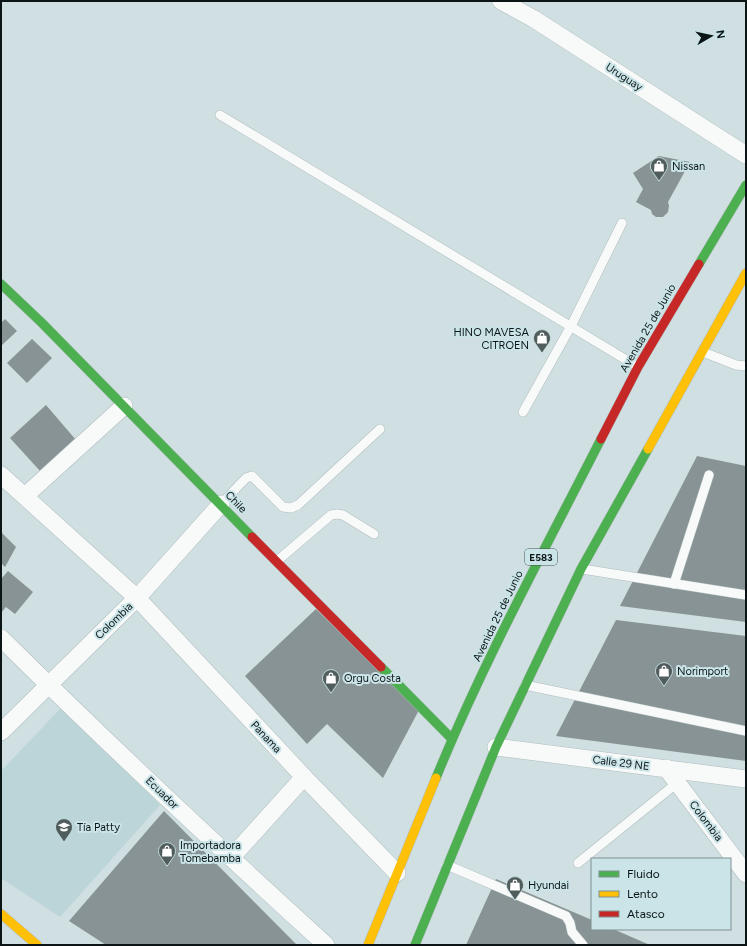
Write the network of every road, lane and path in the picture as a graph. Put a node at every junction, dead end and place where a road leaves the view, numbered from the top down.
1 (501, 1) edge
2 (220, 115) dead end
3 (746, 155) edge
4 (746, 185) edge
5 (622, 223) dead end
6 (746, 273) edge
7 (1, 284) edge
8 (571, 326) junction
9 (703, 352) junction
10 (746, 366) edge
11 (638, 367) junction
12 (124, 406) junction
13 (523, 412) dead end
14 (380, 429) dead end
15 (1, 475) edge
16 (709, 476) dead end
17 (25, 496) junction
18 (221, 504) junction
19 (374, 534) dead end
20 (277, 561) junction
21 (580, 569) junction
22 (674, 584) junction
23 (746, 595) edge
24 (137, 598) junction
25 (1, 638) edge
26 (48, 685) junction
27 (525, 685) junction
28 (4, 723) edge
29 (746, 731) edge
30 (452, 739) junction
31 (496, 747) junction
32 (666, 768) junction
33 (304, 777) junction
34 (746, 779) edge
35 (677, 783) junction
36 (230, 858) junction
37 (578, 863) dead end
38 (447, 865) junction
39 (397, 873) junction
40 (746, 874) edge
41 (1, 914) edge
42 (37, 945) edge
43 (326, 945) edge
44 (368, 945) edge
45 (415, 945) edge
46 (583, 945) edge

1 - 3 street, Uruguay
2 - 8 lane
4 - 11 main road, Avenida 25 de Junio / E583
5 - 8 lane
6 - 9 main road
7 - 12 main road, Chile
8 - 11 lane
8 - 13 lane
9 - 10 lane
9 - 21 main road
11 - 30 main road, Avenida 25 de Junio / E583
12 - 17 street
12 - 18 main road, Chile
14 - 18 lane
15 - 17 street, Panama
16 - 22 lane
17 - 24 street, Panama
18 - 20 main road, Chile
18 - 24 street, Colombia
19 - 20 lane
20 - 30 main road, Chile
21 - 22 lane
21 - 27 main road
22 - 23 lane
24 - 26 street, Colombia
24 - 33 street, Panama
25 - 26 street, Ecuador
26 - 28 street, Colombia
26 - 36 street, Ecuador
27 - 29 lane
27 - 31 main road
30 - 39 main road, Avenida 25 de Junio / E583
31 - 32 street, Calle 29 NE
31 - 38 main road
32 - 34 street, Calle 29 NE
32 - 35 street, Colombia
33 - 36 street
33 - 39 street, Panama
35 - 37 lane
35 - 40 street, Colombia
36 - 43 street, Ecuador
38 - 45 main road
38 - 46 lane
39 - 44 main road, Avenida 25 de Junio / E583
41 - 42 main road

